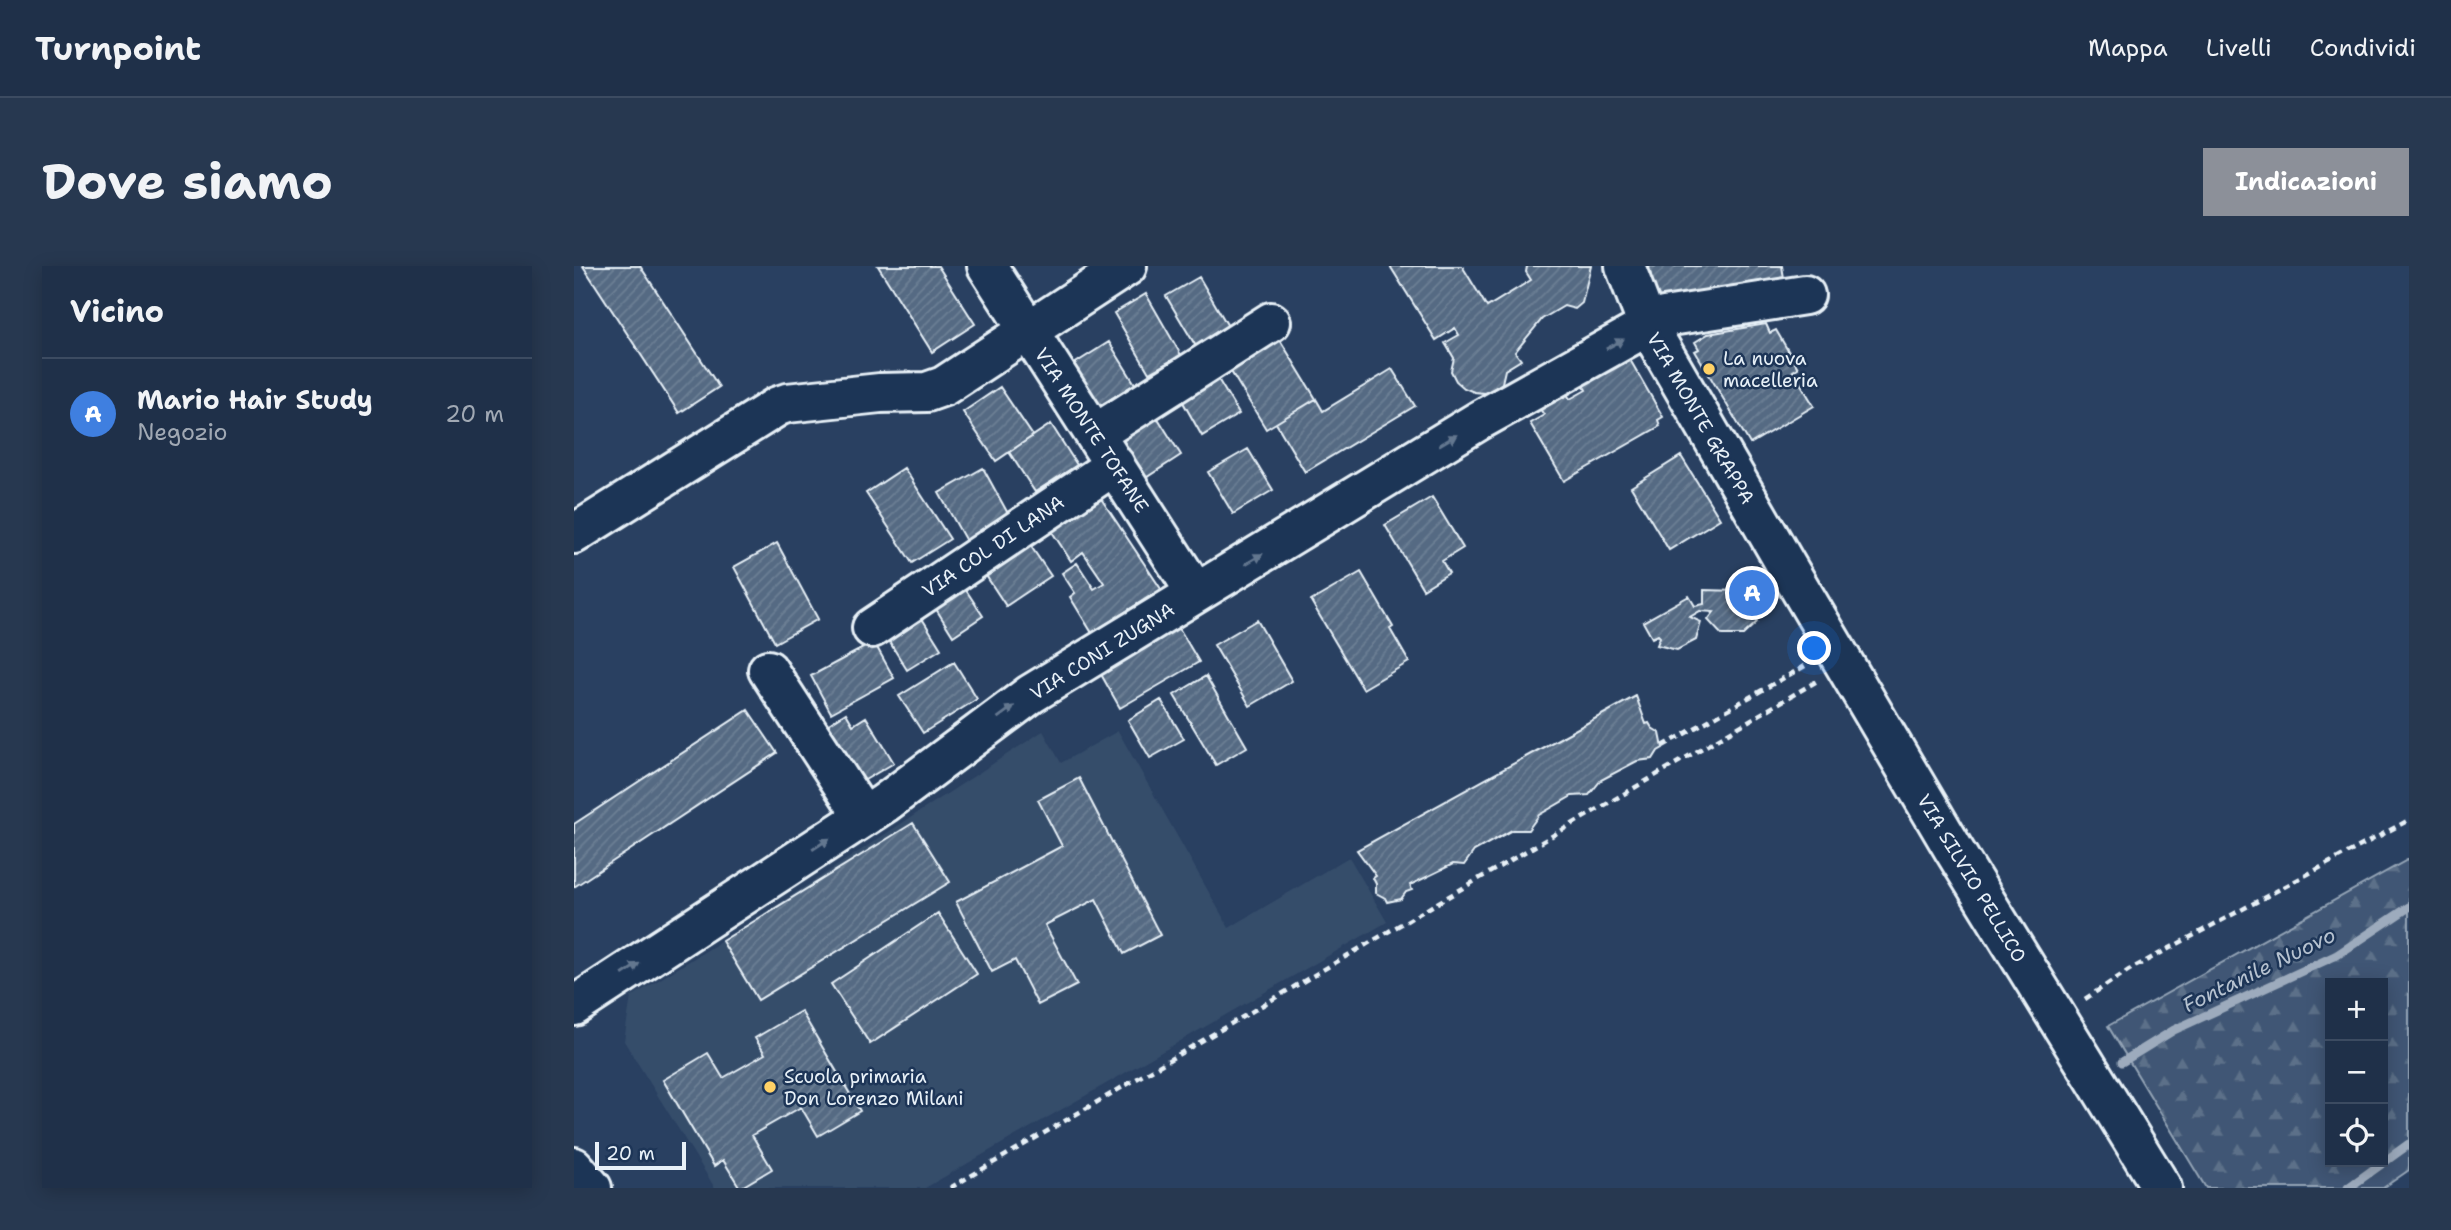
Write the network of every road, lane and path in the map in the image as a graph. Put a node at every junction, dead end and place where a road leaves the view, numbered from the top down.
1 (987, 266) edge
2 (1127, 266) edge
3 (1625, 266) edge
4 (1805, 295) dead end
5 (1021, 320) junction
6 (1271, 322) dead end
7 (1648, 326) junction
8 (1105, 450) junction
9 (574, 534) edge
10 (1786, 565) joint
11 (1196, 593) junction
12 (872, 628) dead end
13 (1840, 657) junction
14 (768, 670) dead end
15 (1663, 746) dead end
16 (863, 816) junction
17 (2409, 820) edge
18 (574, 1006) edge
19 (2056, 1018) junction
20 (574, 1167) edge
21 (592, 1188) edge
22 (950, 1188) edge
23 (2162, 1188) edge

1 - 5 street, VIA MONTE TOFANE
2 - 5 street
3 - 7 street, VIA MONTE GRAPPA
4 - 7 street, VIA CONI ZUGNA
5 - 8 street, VIA MONTE TOFANE
5 - 9 street
6 - 8 street, VIA COL DI LANA
7 - 10 street, VIA MONTE GRAPPA
11 -> 7 street, VIA CONI ZUGNA
8 - 11 street, VIA MONTE TOFANE
8 - 12 street, VIA COL DI LANA
10 - 13 street, VIA SILVIO PELLICO
16 -> 11 street, VIA CONI ZUGNA
13 - 15 path
13 - 19 street, VIA SILVIO PELLICO
13 - 22 path
14 - 16 street
18 -> 16 street, VIA CONI ZUGNA
17 - 19 path
19 - 23 street, VIA SILVIO PELLICO
20 - 21 street

